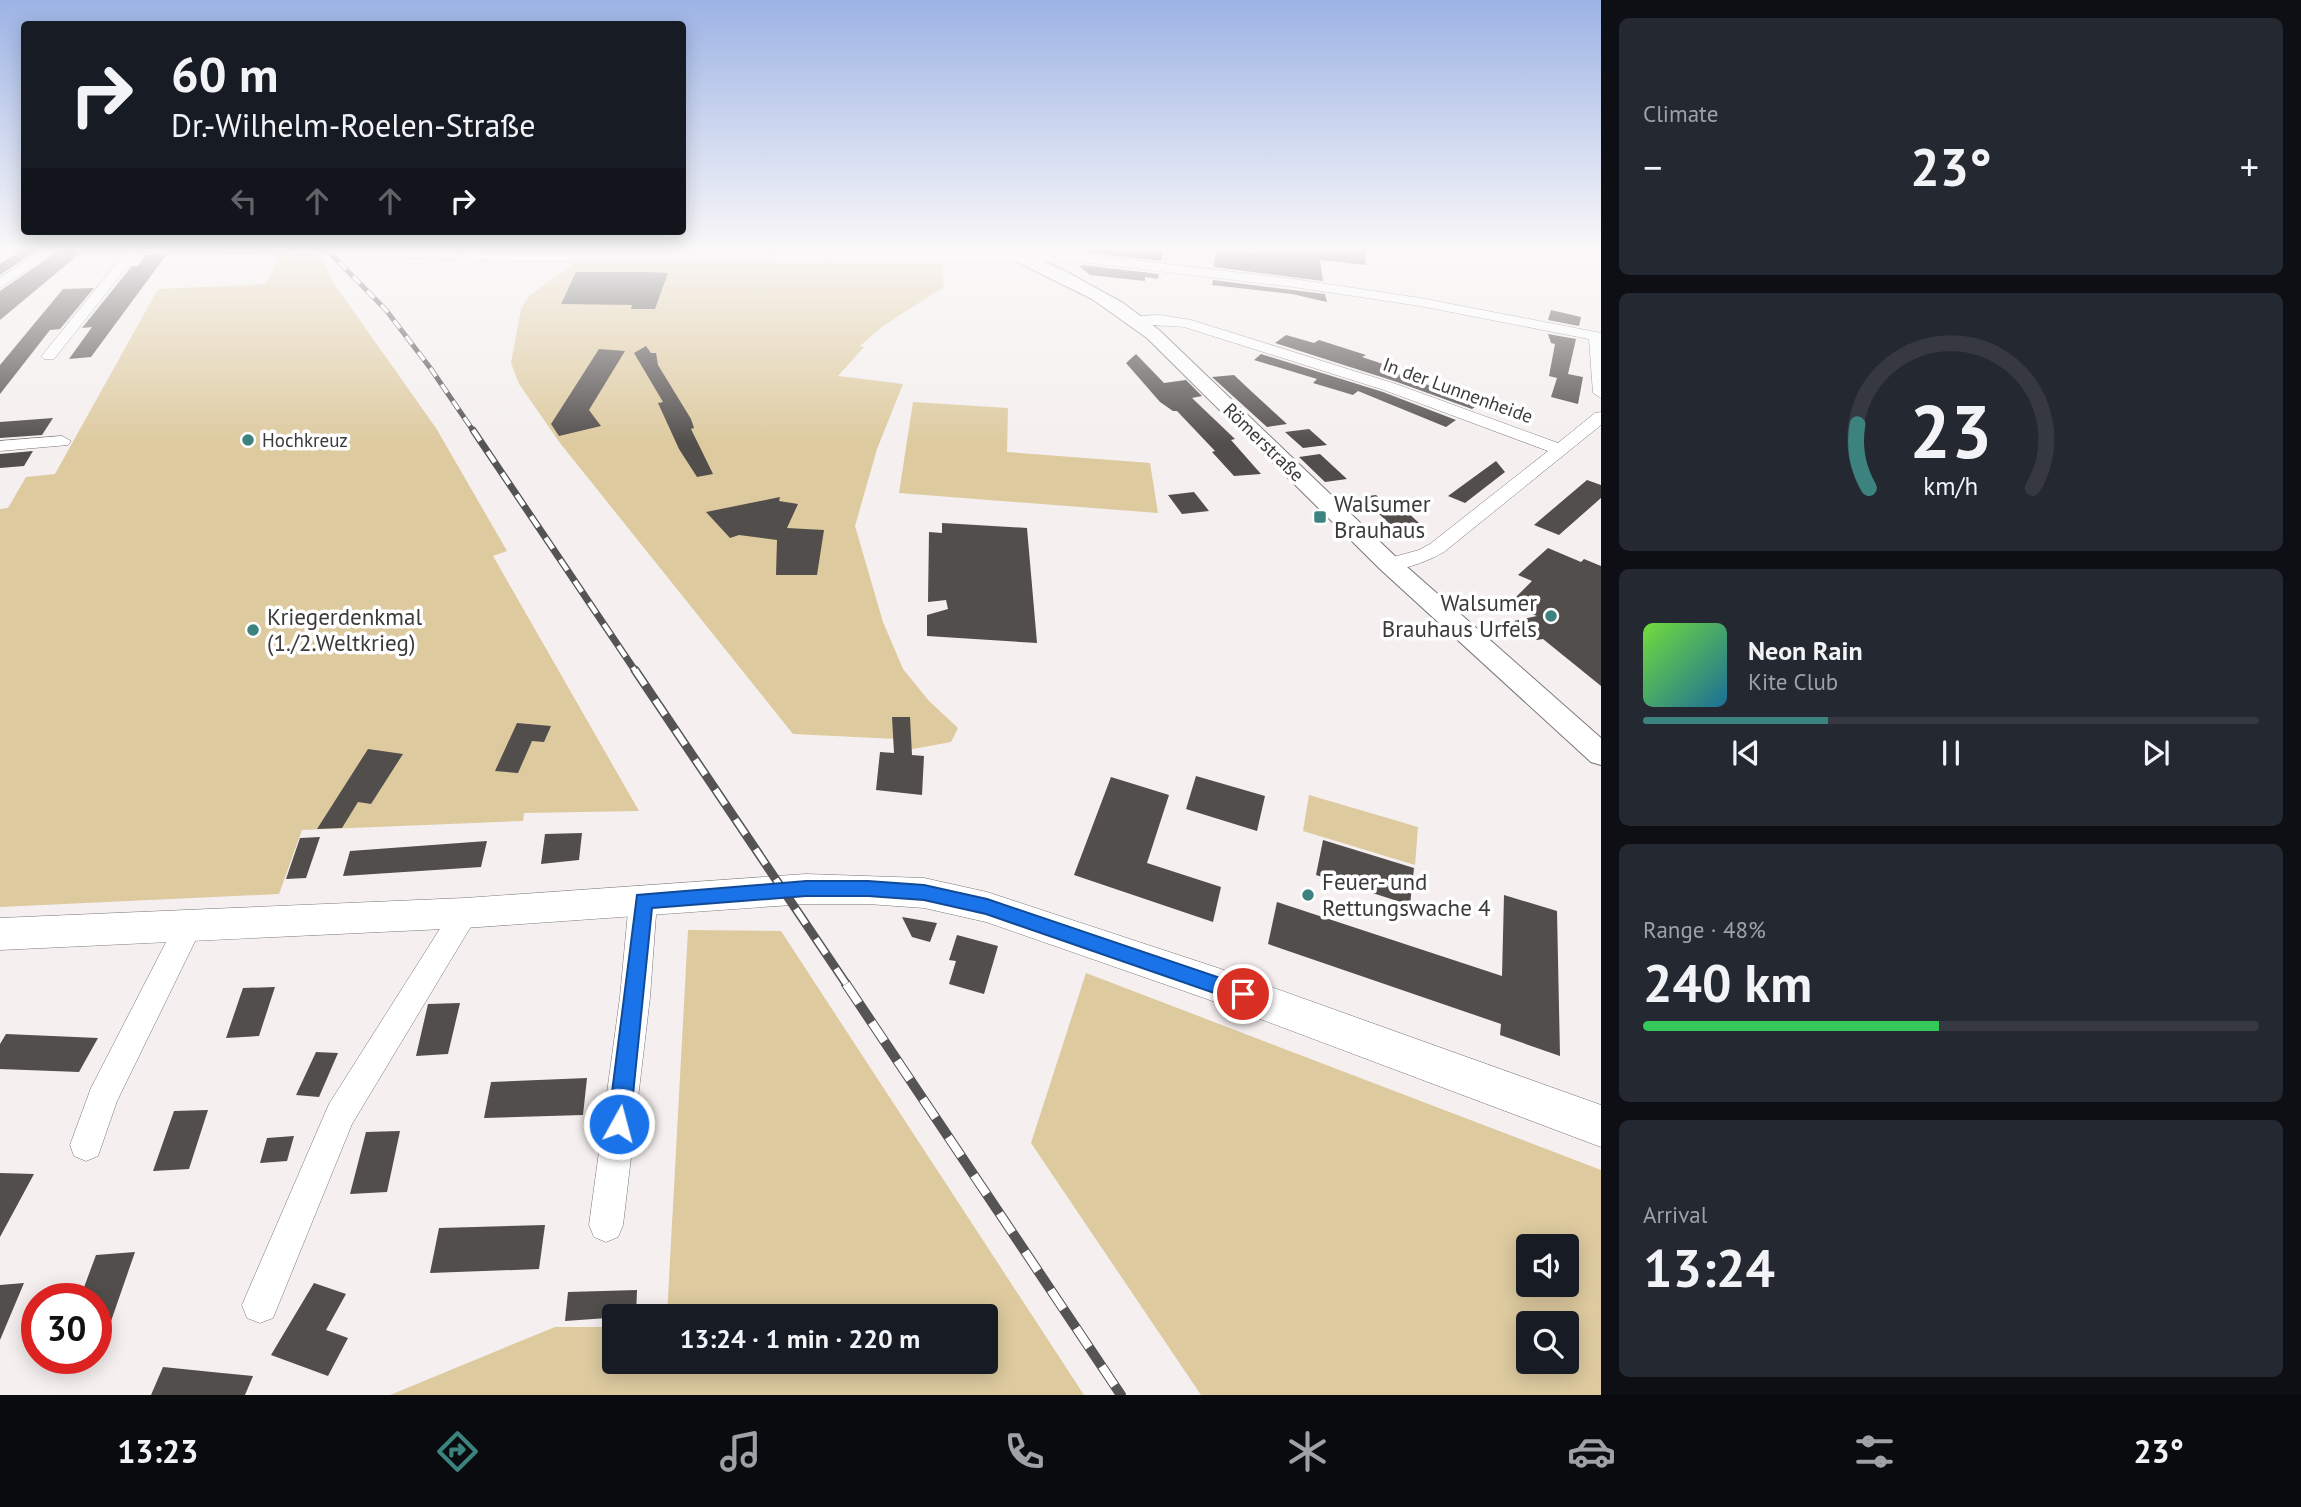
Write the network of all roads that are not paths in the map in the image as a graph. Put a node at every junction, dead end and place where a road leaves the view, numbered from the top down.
1 (84, 313) edge
2 (1127, 313) edge
3 (1478, 313) edge
4 (1138, 320) junction
5 (1599, 336) edge
6 (49, 356) dead end
7 (1601, 393) edge
8 (1601, 416) edge
9 (61, 441) dead end
10 (0, 446) edge
11 (1561, 450) junction
12 (1389, 564) junction
13 (1601, 755) edge
14 (643, 901) junction
15 (465, 913) junction
16 (189, 925) junction
17 (0, 934) edge
18 (1601, 1126) edge
19 (86, 1145) dead end
20 (606, 1225) dead end
21 (260, 1305) dead end

1 - 6 street
2 - 4 street, Römerstraße
3 - 5 street
4 - 11 street, In der Lunnenheide
4 - 12 street, Römerstraße
5 - 7 street
8 - 11 street
9 - 10 street
11 - 12 street
12 - 13 street, Römerstraße
14 - 15 main road
14 - 18 main road
14 - 20 street
15 - 16 main road
15 - 21 street
16 - 17 main road
16 - 19 street

